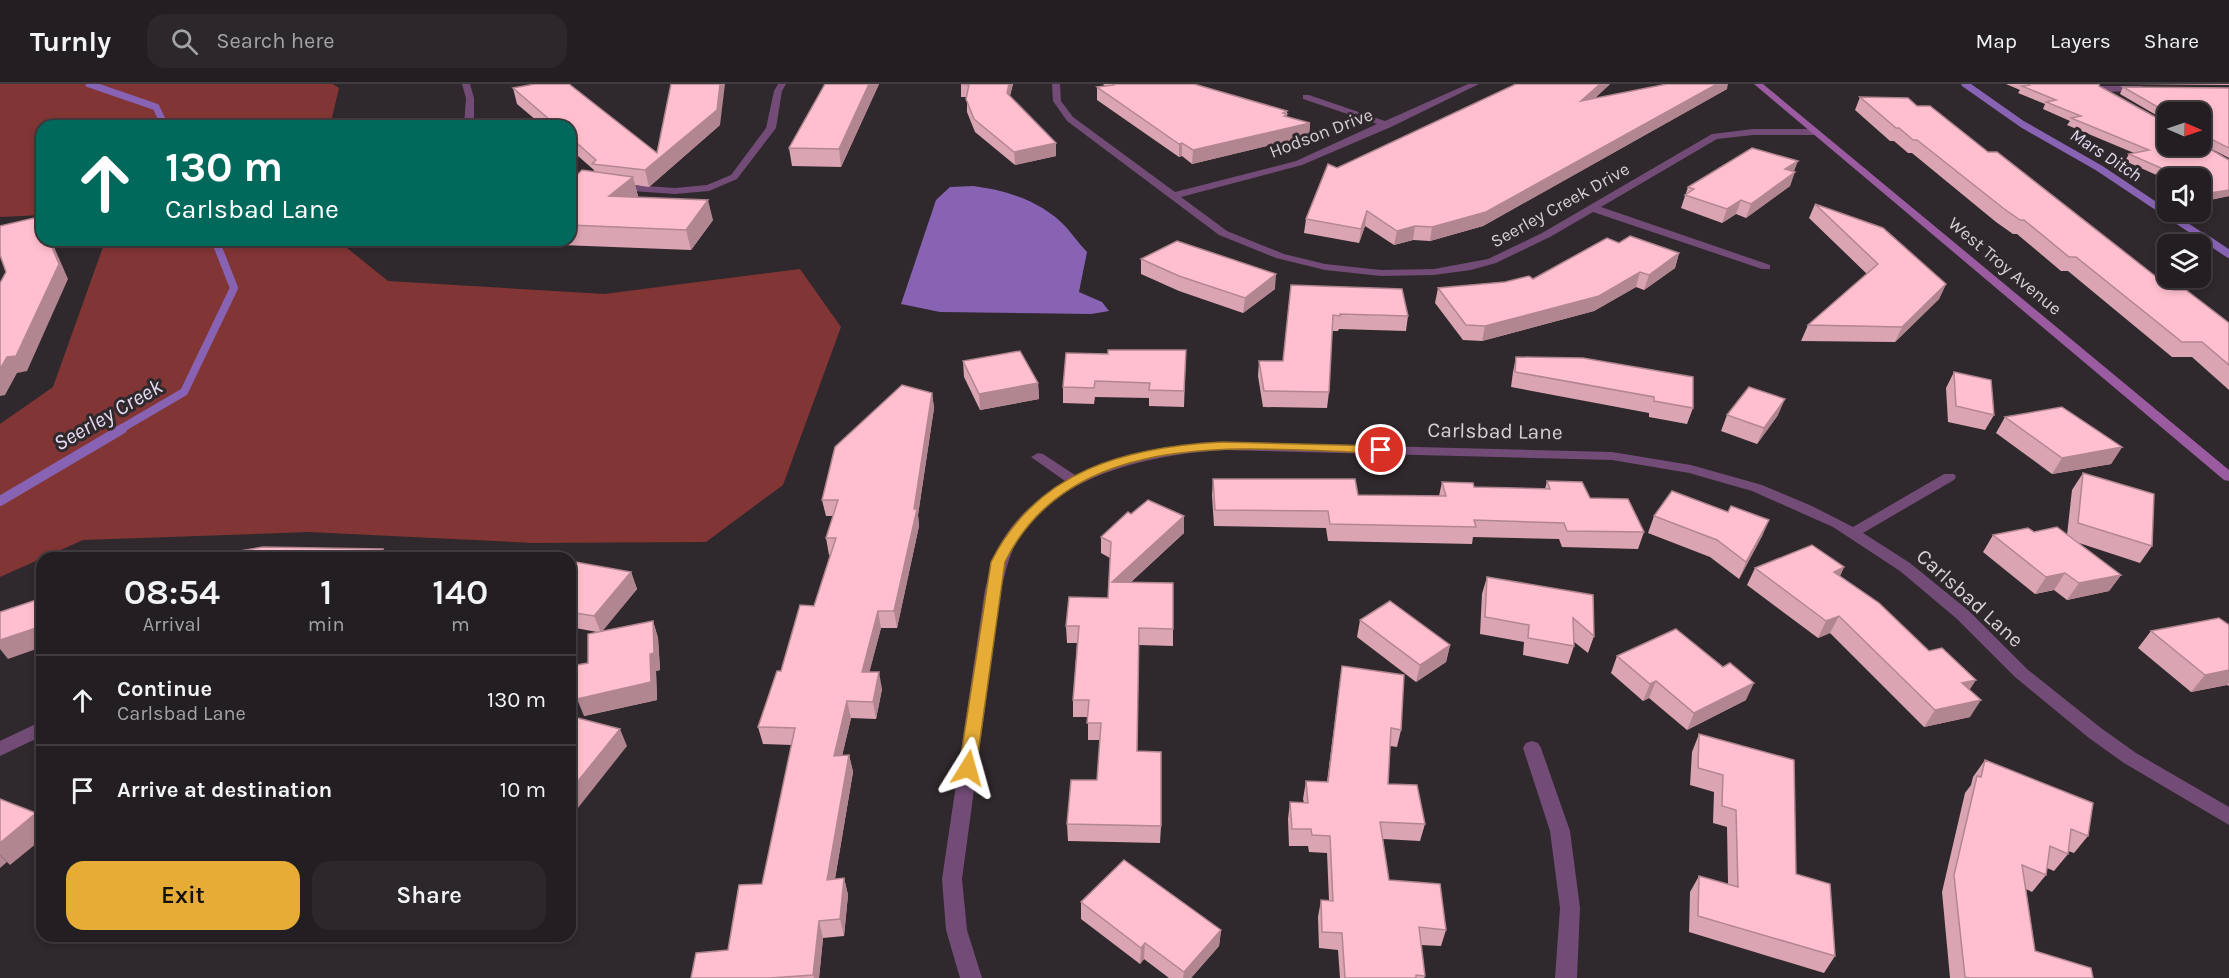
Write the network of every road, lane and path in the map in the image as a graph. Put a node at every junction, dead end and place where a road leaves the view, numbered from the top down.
1 (466, 84) edge
2 (782, 84) edge
3 (1056, 84) edge
4 (1475, 84) edge
5 (1758, 84) edge
6 (2096, 86) edge
7 (2147, 89) edge
8 (1306, 97) dead end
9 (2119, 100) edge
10 (469, 120) edge
11 (1388, 125) junction
12 (1815, 132) junction
13 (610, 187) edge
14 (1173, 196) junction
15 (1593, 208) junction
16 (1766, 267) dead end
17 (1038, 457) dead end
18 (1949, 477) dead end
19 (2229, 477) edge
20 (1074, 481) junction
21 (1853, 533) junction
22 (36, 731) edge
23 (1533, 748) dead end
24 (0, 749) edge
25 (2229, 817) edge
26 (970, 978) edge
27 (1566, 978) edge

1 - 10 street
2 - 13 street
3 - 14 street, Seerley Creek Drive
4 - 11 street, Hodson Drive
5 - 12 street, West Troy Avenue
6 - 7 street
6 - 9 street
8 - 11 street
11 - 14 street, Hodson Drive
12 - 15 street, Seerley Creek Drive
12 - 19 street, West Troy Avenue
14 - 15 street, Seerley Creek Drive
15 - 16 street
17 - 20 street
18 - 21 street
20 - 21 street, Carlsbad Lane
20 - 26 street, Carlsbad Lane
21 - 25 street, Carlsbad Lane
22 - 24 street
23 - 27 street

